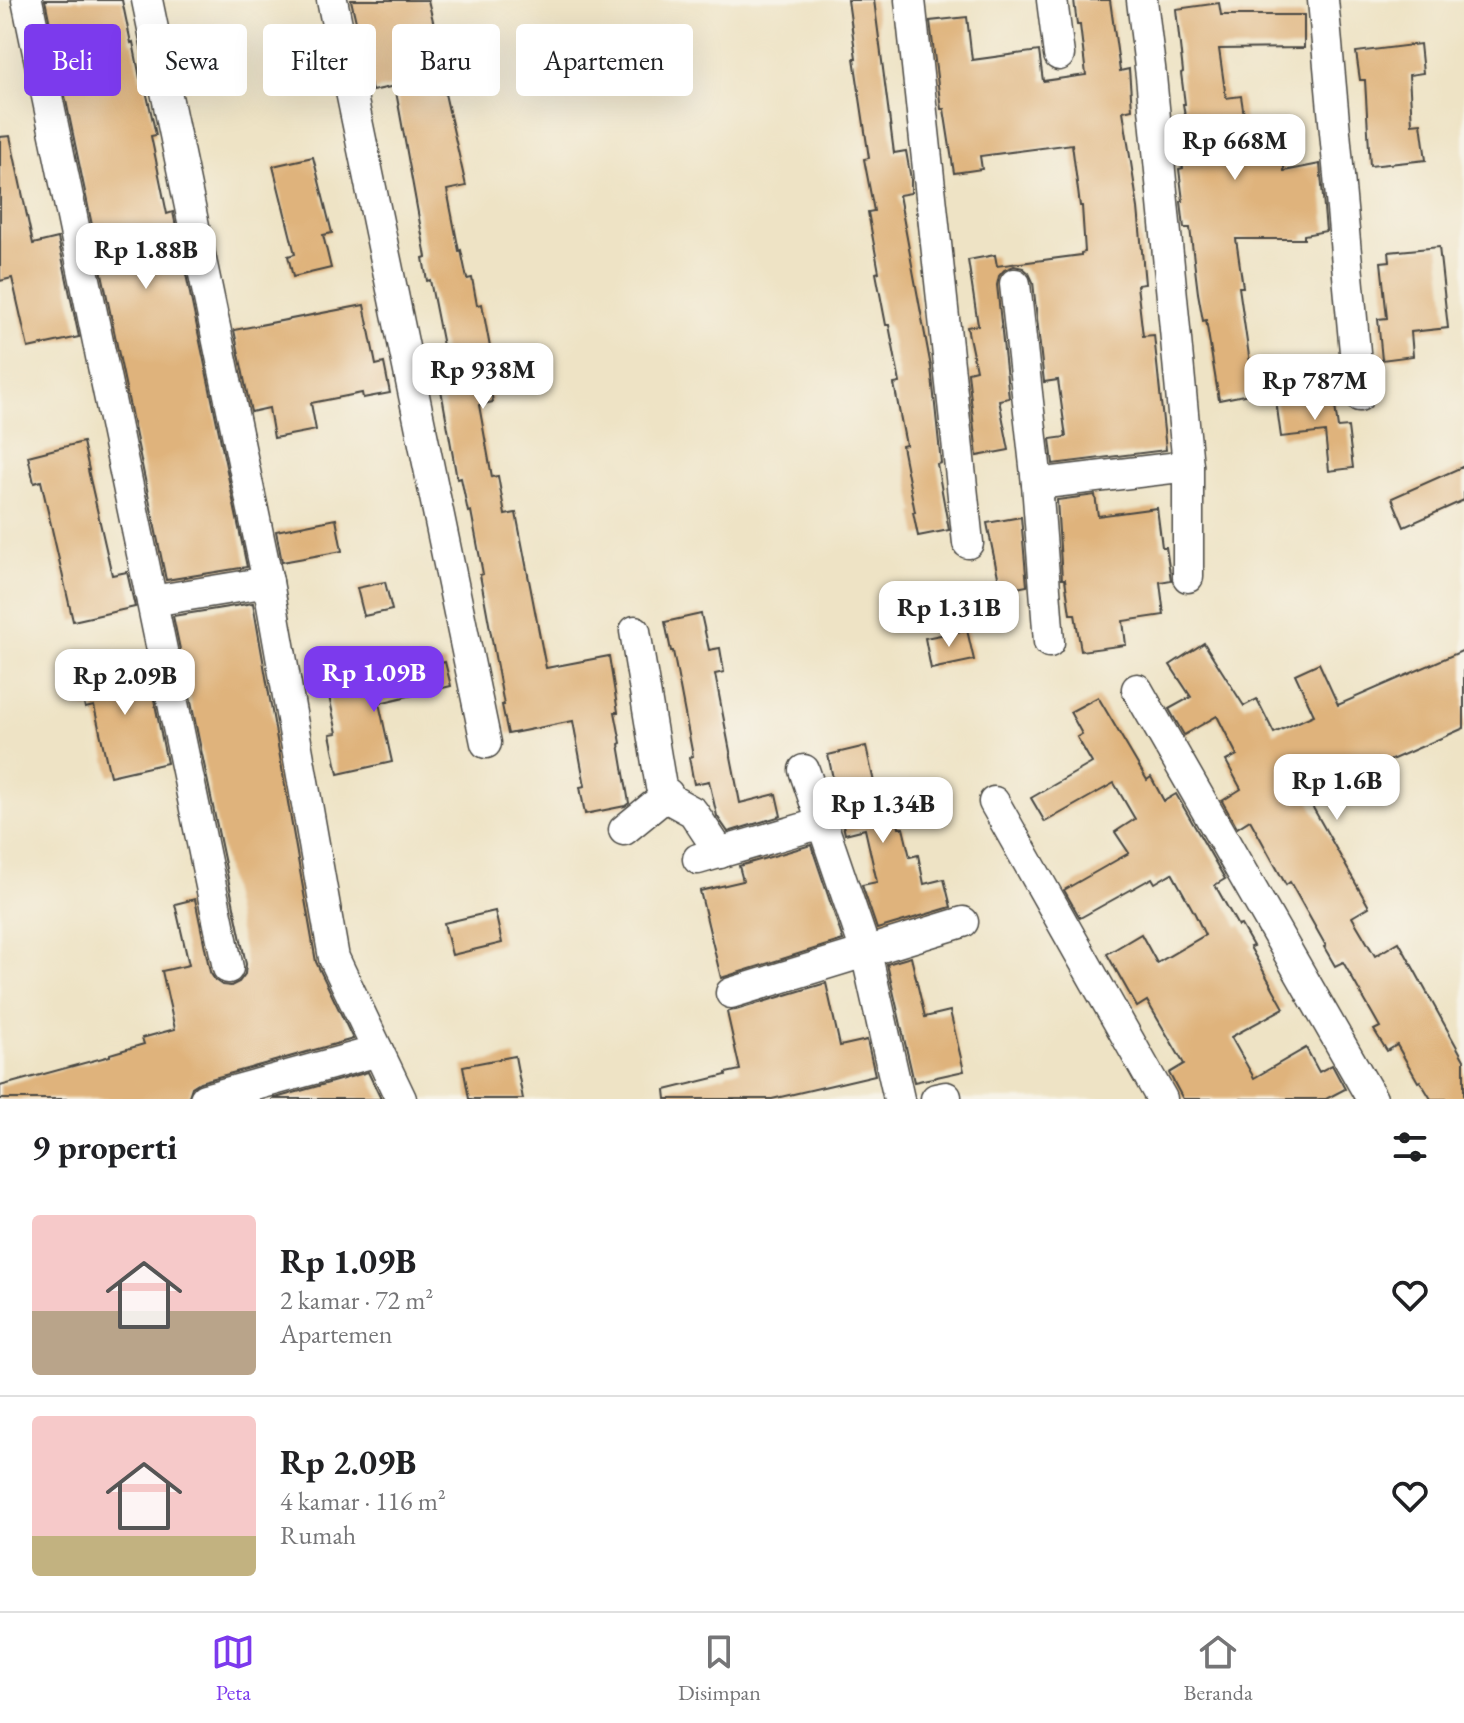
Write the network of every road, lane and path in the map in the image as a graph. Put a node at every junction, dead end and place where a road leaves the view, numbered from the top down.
1 (27, 0) edge
2 (147, 0) edge
3 (332, 0) edge
4 (910, 0) edge
5 (1052, 0) edge
6 (1142, 0) edge
7 (1323, 0) edge
8 (1059, 55) dead end
9 (1015, 284) dead end
10 (1359, 396) dead end
11 (1188, 466) junction
12 (1037, 484) junction
13 (968, 543) dead end
14 (1188, 577) dead end
15 (268, 582) junction
16 (152, 601) junction
17 (635, 631) dead end
18 (1049, 642) dead end
19 (1137, 689) dead end
20 (486, 743) dead end
21 (804, 770) dead end
22 (668, 794) junction
23 (994, 802) dead end
24 (822, 823) junction
25 (624, 830) dead end
26 (963, 922) dead end
27 (866, 952) junction
28 (228, 968) dead end
29 (731, 993) dead end
30 (378, 1051) junction
31 (205, 1099) edge
32 (401, 1099) edge
33 (899, 1099) edge
34 (1162, 1099) edge
35 (1372, 1099) edge

1 - 16 street
2 - 15 street
3 - 20 street
4 - 13 street
5 - 8 street
6 - 11 street
7 - 10 street
9 - 12 street
11 - 12 street
11 - 14 street
12 - 18 street
15 - 16 street
15 - 30 street
16 - 28 street
17 - 22 street
19 - 35 street
21 - 24 street
22 - 24 street
22 - 25 street
23 - 34 street
24 - 27 street
26 - 27 street
27 - 29 street
27 - 33 street
30 - 31 street
30 - 32 street

